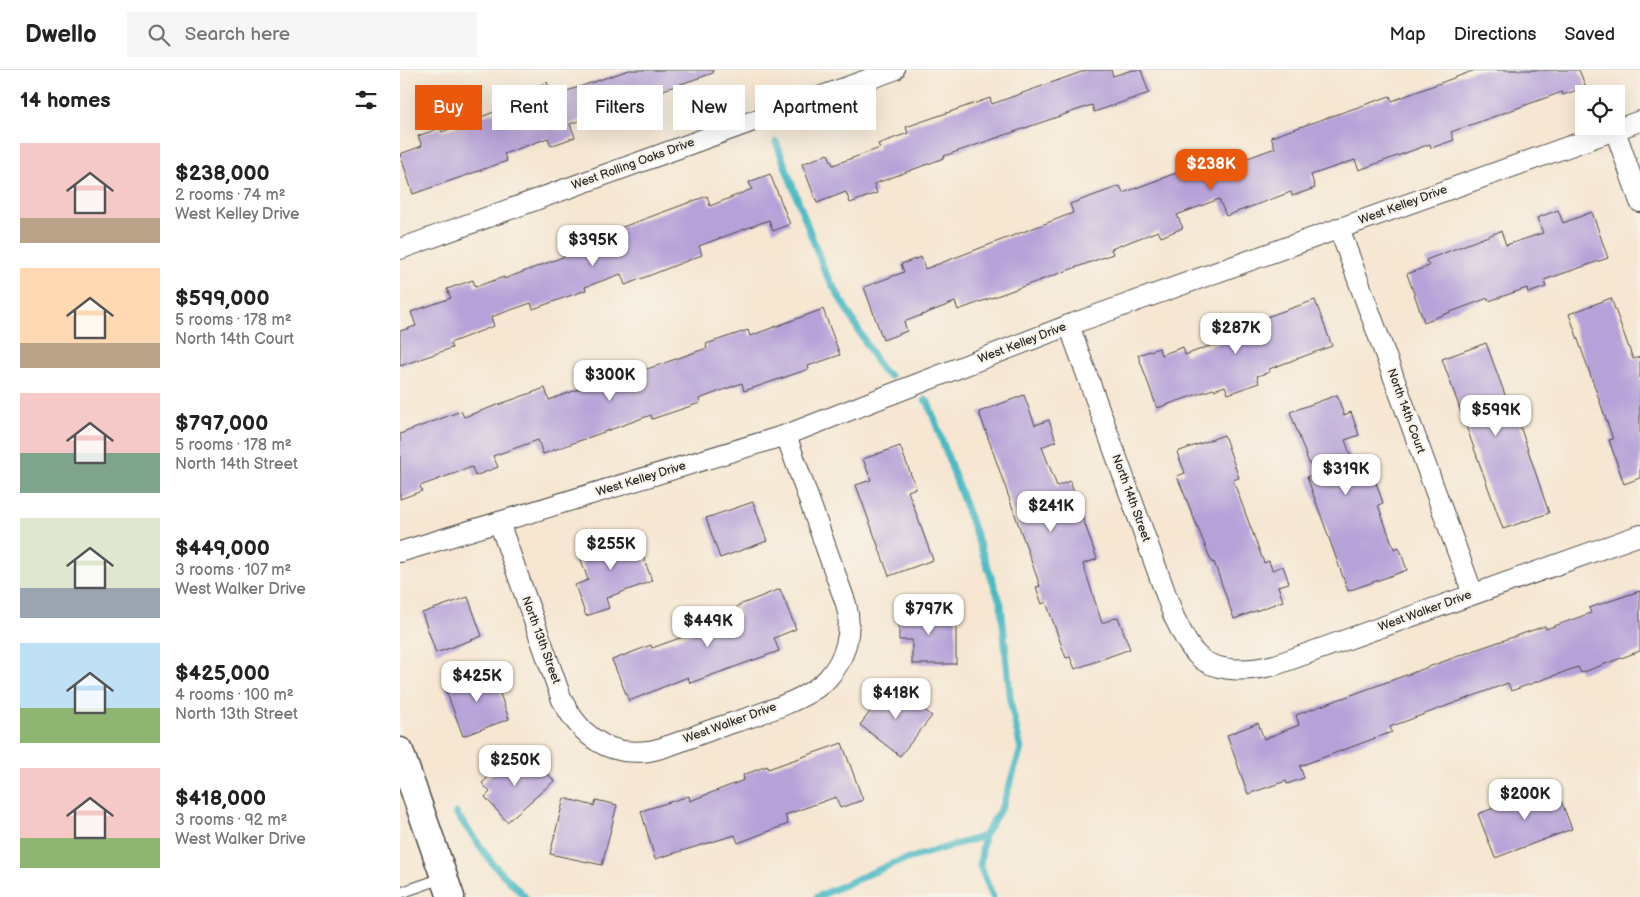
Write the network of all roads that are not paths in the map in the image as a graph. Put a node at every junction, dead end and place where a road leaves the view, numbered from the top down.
1 (894, 70) edge
2 (1640, 121) edge
3 (1625, 126) edge
4 (1600, 135) edge
5 (1616, 135) edge
6 (1640, 202) edge
7 (1339, 228) junction
8 (400, 248) edge
9 (1069, 325) junction
10 (786, 435) junction
11 (499, 522) junction
12 (1640, 535) edge
13 (400, 552) edge
14 (1473, 594) junction
15 (1206, 663) joint
16 (602, 744) joint
17 (400, 751) edge
18 (448, 887) edge
19 (400, 893) edge

1 - 8 street, West Rolling Oaks Drive
2 - 3 street, West Kelley Drive
4 - 7 street, West Kelley Drive
5 - 6 street
7 - 9 street, West Kelley Drive
7 - 14 street, North 14th Court
9 - 10 street, West Kelley Drive
9 - 15 street, North 14th Street
10 - 11 street, West Kelley Drive
10 - 16 street, West Walker Drive
11 - 13 street, West Kelley Drive
11 - 16 street, North 13th Street
12 - 14 street, West Walker Drive
14 - 15 street, West Walker Drive
17 - 18 street
18 - 19 lane

